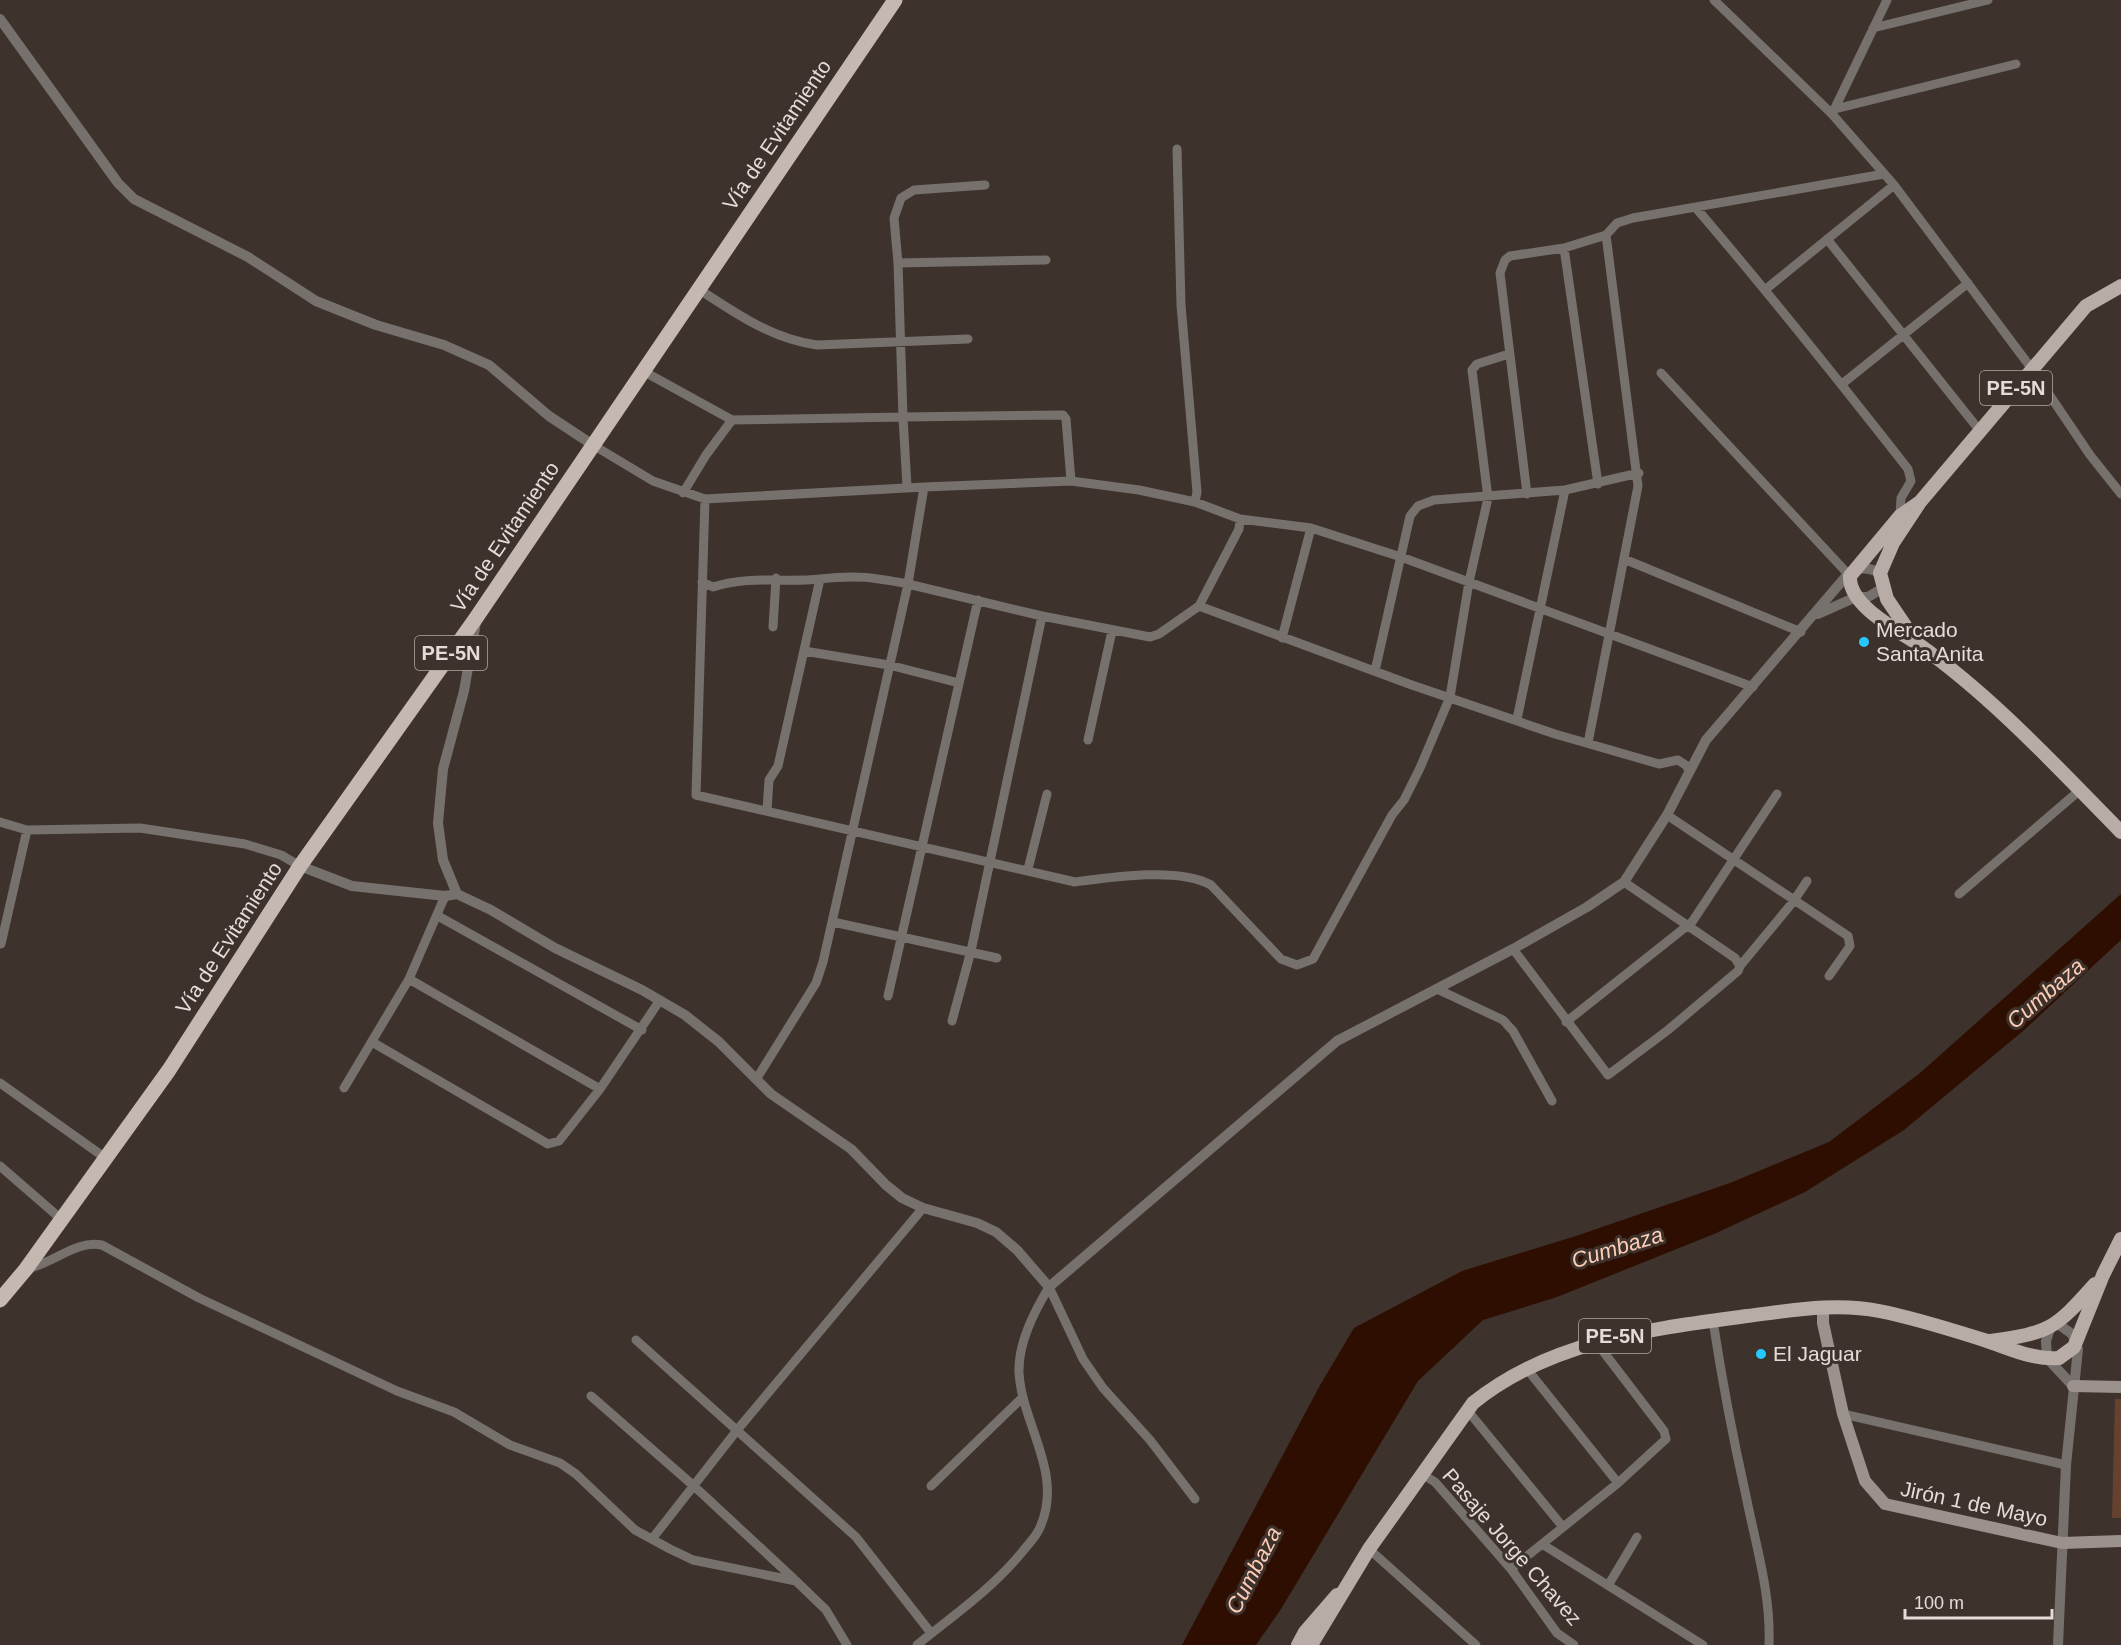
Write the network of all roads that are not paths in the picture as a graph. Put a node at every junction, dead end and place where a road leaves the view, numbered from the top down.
1 (895, 0) edge
2 (1714, 0) edge
3 (1887, 0) edge
4 (1988, 0) edge
5 (0, 19) edge
6 (1873, 28) junction
7 (2016, 64) dead end
8 (1833, 111) junction
9 (1177, 149) dead end
10 (1884, 174) junction
11 (985, 185) dead end
12 (1894, 185) junction
13 (1696, 208) junction
14 (1606, 235) junction
15 (1827, 239) junction
16 (1564, 248) junction
17 (1046, 260) dead end
18 (898, 263) junction
19 (1968, 283) junction
20 (2121, 286) edge
21 (697, 288) junction
22 (1766, 289) junction
23 (1902, 333) junction
24 (969, 339) dead end
25 (901, 341) junction
26 (1509, 354) junction
27 (2032, 369) junction
28 (643, 372) junction
29 (1661, 373) dead end
30 (1842, 384) junction
31 (903, 417) junction
32 (732, 420) junction
33 (1980, 431) junction
34 (593, 445) junction
35 (1639, 473) junction
36 (1071, 481) junction
37 (1598, 484) junction
38 (907, 487) junction
39 (924, 487) junction
40 (1565, 489) junction
41 (683, 493) junction
42 (1527, 494) junction
43 (2121, 494) edge
44 (1488, 498) junction
45 (705, 499) junction
46 (1195, 502) junction
47 (1920, 502) junction
48 (1900, 516) junction
49 (1240, 519) junction
50 (1311, 528) junction
51 (1401, 557) junction
52 (1624, 559) junction
53 (1851, 572) junction
54 (1880, 573) junction
55 (776, 578) junction
56 (820, 579) junction
57 (702, 582) junction
58 (1469, 582) junction
59 (908, 584) junction
60 (1883, 588) junction
61 (1856, 597) junction
62 (978, 600) junction
63 (1199, 606) junction
64 (1538, 608) junction
65 (1042, 616) junction
66 (1815, 616) junction
67 (476, 618) junction
68 (773, 627) dead end
69 (1112, 631) junction
70 (1801, 632) junction
71 (1609, 633) junction
72 (1282, 638) junction
73 (1916, 643) junction
74 (804, 651) junction
75 (889, 665) junction
76 (1375, 671) junction
77 (959, 683) junction
78 (1753, 687) junction
79 (1450, 697) junction
80 (1517, 719) junction
81 (1088, 740) dead end
82 (1588, 743) junction
83 (1689, 772) junction
84 (2080, 790) junction
85 (1047, 794) dead end
86 (1777, 794) dead end
87 (767, 810) junction
88 (1667, 815) junction
89 (0, 822) edge
90 (852, 829) junction
91 (27, 830) junction
92 (2121, 832) edge
93 (921, 845) junction
94 (1732, 858) junction
95 (991, 861) junction
96 (300, 866) junction
97 (1028, 869) junction
98 (1807, 881) dead end
99 (1624, 882) junction
100 (457, 894) junction
101 (1959, 894) dead end
102 (445, 896) junction
103 (1793, 902) junction
104 (438, 916) junction
105 (833, 922) junction
106 (1685, 926) junction
107 (902, 939) junction
108 (0, 944) edge
109 (1513, 949) junction
110 (971, 951) junction
111 (997, 958) dead end
112 (1740, 966) junction
113 (1829, 976) dead end
114 (409, 979) junction
115 (1437, 989) junction
116 (888, 996) dead end
117 (660, 1000) junction
118 (952, 1021) dead end
119 (1566, 1022) junction
120 (642, 1029) junction
121 (372, 1042) junction
122 (757, 1078) junction
123 (0, 1083) edge
124 (344, 1088) dead end
125 (600, 1089) junction
126 (1552, 1101) dead end
127 (104, 1157) junction
128 (0, 1166) edge
129 (923, 1208) junction
130 (61, 1219) junction
131 (2121, 1239) edge
132 (26, 1269) junction
133 (2103, 1275) junction
134 (1049, 1287) junction
135 (0, 1300) edge
136 (1823, 1307) junction
137 (1713, 1321) junction
138 (2054, 1326) junction
139 (636, 1340) dead end
140 (2076, 1340) junction
141 (1988, 1341) junction
142 (1596, 1342) junction
143 (2047, 1358) junction
144 (1527, 1369) junction
145 (2073, 1386) junction
146 (2121, 1387) edge
147 (591, 1396) dead end
148 (1023, 1397) junction
149 (1468, 1411) junction
150 (1844, 1414) junction
151 (738, 1429) junction
152 (2066, 1465) junction
153 (1422, 1474) junction
154 (1618, 1484) junction
155 (931, 1486) dead end
156 (695, 1487) junction
157 (1195, 1498) dead end
158 (1563, 1527) junction
159 (1637, 1537) dead end
160 (652, 1539) junction
161 (2121, 1541) edge
162 (2062, 1543) junction
163 (1542, 1544) junction
164 (1369, 1548) junction
165 (1511, 1569) junction
166 (796, 1581) junction
167 (1609, 1584) junction
168 (1348, 1587) junction
169 (931, 1633) junction
170 (847, 1645) edge
171 (916, 1645) edge
172 (1298, 1645) edge
173 (1311, 1645) edge
174 (1476, 1645) edge
175 (1574, 1645) edge
176 (1703, 1645) edge
177 (1769, 1645) edge
178 (2058, 1645) edge

1 - 21 highway, Vía de Evitamiento / PE-5N
2 - 8 street
3 - 6 street
4 - 6 street
5 - 34 street
6 - 8 street
7 - 8 street
8 - 10 street
9 - 46 street
10 - 12 street
10 - 13 street
11 - 18 street
12 - 15 street
12 - 19 street
13 - 14 street
13 - 22 street
14 - 16 street
14 - 35 street
15 - 22 street
15 - 23 street
16 - 26 street
16 - 37 street
17 - 18 street
18 - 25 street
19 - 23 street
19 - 27 street
20 - 27 main road, PE-5N
21 - 25 street
21 - 28 highway, Vía de Evitamiento / PE-5N
22 - 30 street
23 - 30 street
23 - 33 street
24 - 25 street
25 - 31 street
26 - 42 street
26 - 44 street
27 - 33 main road, PE-5N
27 - 43 street
28 - 32 street
28 - 34 highway, Vía de Evitamiento / PE-5N
29 - 53 street
30 - 48 street
31 - 32 street
31 - 36 street
31 - 38 street
32 - 41 street
33 - 47 main road, PE-5N
34 - 41 street
34 - 67 highway, Vía de Evitamiento / PE-5N
35 - 37 street
35 - 52 street
36 - 39 street
36 - 46 street
37 - 40 street
38 - 39 street
38 - 45 street
39 - 59 street
40 - 42 street
40 - 64 street
41 - 45 street
42 - 44 street
44 - 51 street
44 - 58 street
45 - 57 street
46 - 49 street
47 - 48 main road, PE-5N
47 - 54 main road, PE-5N
48 - 53 main road, PE-5N
49 - 50 street
49 - 63 street
50 - 51 street
50 - 72 street
51 - 58 street
51 - 76 street
52 - 70 street
52 - 71 street
53 - 54 street
53 - 61 main road
53 - 66 street
54 - 60 main road
55 - 56 street
55 - 57 street
55 - 68 street
56 - 59 street
56 - 74 street
57 - 87 street
58 - 64 street
58 - 79 street
59 - 62 street
59 - 75 street
60 - 61 street
60 - 73 main road
61 - 66 street
61 - 73 main road
62 - 65 street
62 - 77 street
63 - 69 street
63 - 72 street
64 - 71 street
64 - 80 street
65 - 69 street
65 - 95 street
66 - 70 street
67 - 96 highway, Vía de Evitamiento / PE-5N
67 - 100 street
69 - 81 street
70 - 78 street
71 - 78 street
71 - 82 street
72 - 76 street
73 - 84 main road
74 - 75 street
74 - 87 street
75 - 77 street
75 - 90 street
76 - 79 street
77 - 93 street
78 - 83 street
79 - 80 street
79 - 97 street
80 - 82 street
82 - 83 street
83 - 88 street
84 - 92 main road
84 - 101 street
85 - 97 street
86 - 94 street
87 - 90 street
88 - 94 street
88 - 99 street
89 - 91 street
90 - 93 street
90 - 105 street
91 - 96 street
91 - 108 street
93 - 95 street
93 - 107 street
94 - 103 street
94 - 106 street
95 - 97 street
95 - 110 street
96 - 102 street
96 - 127 highway, Vía de Evitamiento / PE-5N
98 - 103 street
99 - 106 street
99 - 109 street
100 - 102 street
100 - 117 street
102 - 104 street
103 - 112 street
103 - 113 street
104 - 114 street
104 - 120 street
105 - 107 street
105 - 122 street
106 - 112 street
106 - 119 street
107 - 110 street
107 - 116 street
109 - 115 street
109 - 119 street
110 - 111 street
110 - 118 street
112 - 119 street
114 - 121 street
114 - 125 street
115 - 126 street
115 - 134 street
117 - 120 street
117 - 122 street
120 - 125 street
121 - 124 street
121 - 125 street
122 - 129 street
123 - 127 street
127 - 130 highway, Vía de Evitamiento / PE-5N
128 - 130 street
129 - 134 street
129 - 151 street
130 - 132 highway, Vía de Evitamiento / PE-5N
131 - 133 main road
132 - 135 highway, Vía de Evitamiento / PE-5N
132 - 160 street
133 - 138 main road
133 - 140 main road
134 - 148 street
134 - 157 street
136 - 137 main road, PE-5N
136 - 141 main road, PE-5N
136 - 150 main road, Jirón 1 de Mayo
137 - 142 main road, PE-5N
137 - 177 street
138 - 140 street
138 - 141 main road, PE-5N
138 - 143 street
139 - 151 street
140 - 143 main road
140 - 145 street
141 - 143 main road, PE-5N
142 - 144 main road, PE-5N
142 - 154 street
143 - 145 street
144 - 149 main road, PE-5N
144 - 154 street
145 - 146 main road
145 - 152 street
147 - 156 street
148 - 155 street
148 - 169 street
149 - 153 main road, PE-5N
149 - 158 street
150 - 152 street
150 - 162 main road, Jirón 1 de Mayo
151 - 156 street
151 - 169 street
152 - 162 street
153 - 164 main road, PE-5N
153 - 165 street, Pasaje Jorge Chavez
154 - 158 street
156 - 160 street
156 - 166 street
158 - 163 street
159 - 167 street
160 - 166 street
161 - 162 main road, Jirón 1 de Mayo
162 - 178 street
163 - 165 street
163 - 167 street
164 - 168 main road, PE-5N
164 - 174 street
165 - 175 street, Pasaje Jorge Chavez
166 - 170 street
167 - 176 street
168 - 172 main road, PE-5N
168 - 173 main road, PE-5N
169 - 171 street

